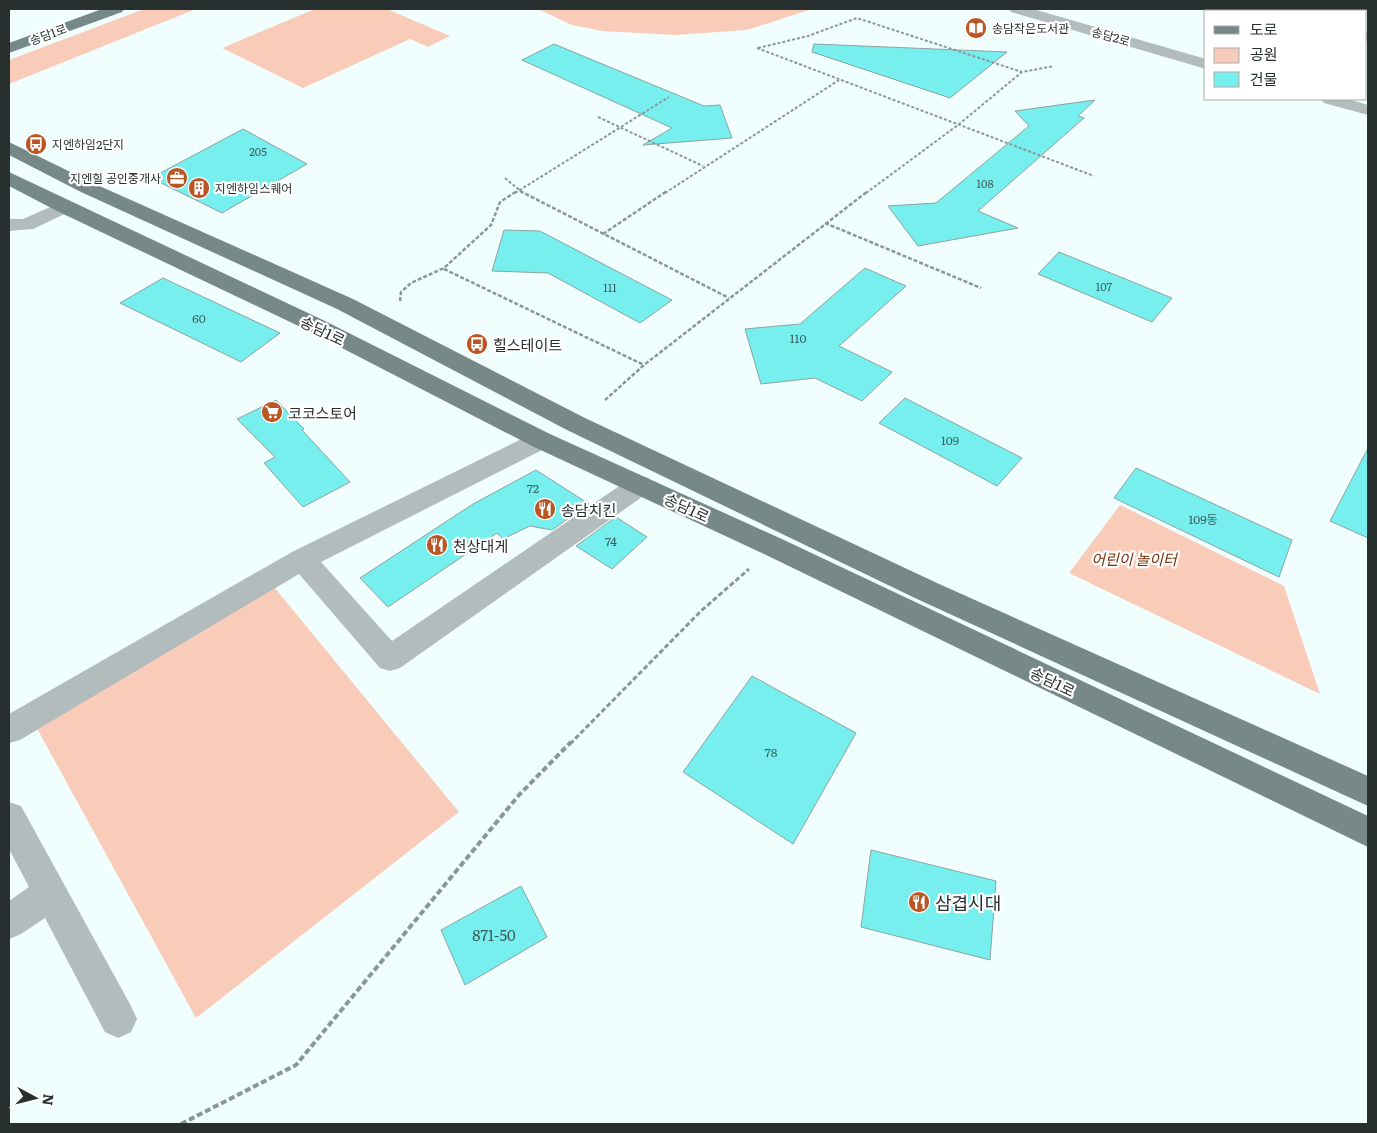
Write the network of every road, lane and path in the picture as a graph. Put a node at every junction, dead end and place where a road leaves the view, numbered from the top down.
1 (72, 9) edge
2 (116, 9) edge
3 (1024, 10) edge
4 (36, 22) dead end
5 (9, 48) edge
6 (1204, 63) edge
7 (1054, 66) dead end
8 (1022, 72) junction
9 (840, 80) junction
10 (669, 97) dead end
11 (1333, 100) edge
12 (1368, 110) edge
13 (598, 117) dead end
14 (958, 125) junction
15 (619, 127) junction
16 (9, 148) edge
17 (703, 167) junction
18 (1094, 176) dead end
19 (9, 178) edge
20 (505, 178) dead end
21 (518, 190) junction
22 (64, 206) junction
23 (826, 223) junction
24 (9, 225) edge
25 (603, 234) junction
26 (444, 268) junction
27 (981, 288) dead end
28 (729, 298) junction
29 (401, 304) dead end
30 (644, 365) junction
31 (605, 400) dead end
32 (541, 440) junction
33 (640, 485) junction
34 (774, 547) junction
35 (302, 559) junction
36 (9, 730) edge
37 (1368, 791) edge
38 (9, 818) edge
39 (1368, 832) edge
40 (50, 893) junction
41 (9, 922) edge
42 (118, 1019) dead end
43 (181, 1124) edge

1 - 4 main road, 송담1로
2 - 5 main road, 송담1로
3 - 6 street, 송담2로
7 - 8 path
8 - 9 path
8 - 14 path
9 - 14 path
9 - 17 path
10 - 15 path
11 - 12 street
13 - 15 path
14 - 18 path
14 - 23 path
15 - 17 path
15 - 21 path
16 - 37 main road, 송담1로
17 - 25 path
19 - 22 main road, 송담1로
20 - 21 path
21 - 25 path
21 - 26 path
22 - 24 street
22 - 32 main road, 송담1로
23 - 27 path
23 - 28 path
25 - 28 path
26 - 29 path
26 - 30 path
28 - 30 path
30 - 31 path
32 - 33 main road, 송담1로
32 - 35 street
33 - 34 main road, 송담1로
33 - 35 street
34 - 39 main road, 송담1로
34 - 43 path
35 - 36 street
38 - 40 street
40 - 41 street
40 - 42 street

